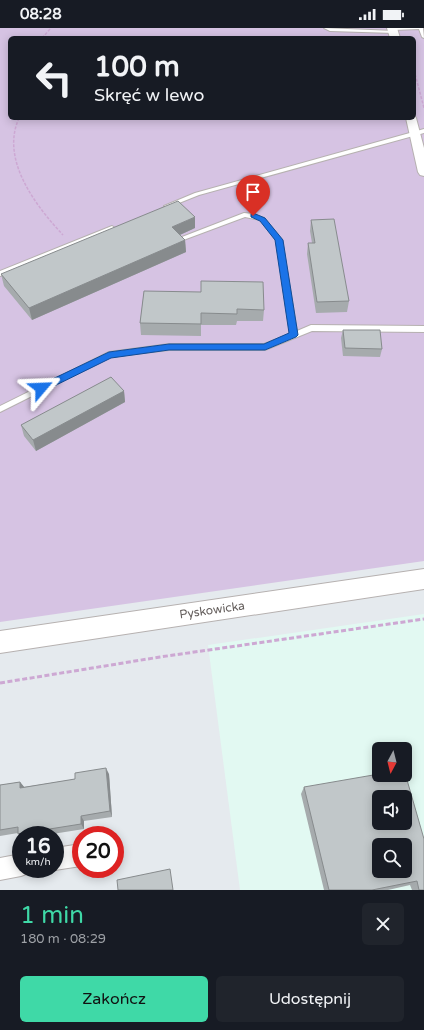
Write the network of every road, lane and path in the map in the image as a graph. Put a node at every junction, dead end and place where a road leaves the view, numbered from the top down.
1 (52, 28) edge
2 (326, 28) edge
3 (420, 28) edge
4 (393, 32) edge
5 (44, 36) edge
6 (424, 38) edge
7 (416, 78) edge
8 (424, 108) edge
9 (18, 120) edge
10 (412, 120) edge
11 (419, 133) edge
12 (11, 139) dead end
13 (424, 172) edge
14 (18, 177) dead end
15 (160, 209) edge
16 (116, 227) edge
17 (184, 238) edge
18 (72, 245) junction
19 (0, 274) edge
20 (424, 329) edge
21 (294, 335) junction
22 (0, 408) edge
23 (424, 579) edge
24 (424, 619) edge
25 (0, 642) edge
26 (0, 683) edge
27 (12, 867) edge
28 (0, 869) edge

1 - 5 path
2 - 4 lane
3 - 4 lane
3 - 6 lane
7 - 8 path
9 - 12 path
10 - 11 street
11 - 13 street
11 - 15 lane
14 - 18 path
16 - 18 lane
17 - 21 lane
18 - 19 lane
20 - 21 lane
21 - 22 lane
23 - 25 street, Pyskowicka
24 - 26 path
27 - 28 street

